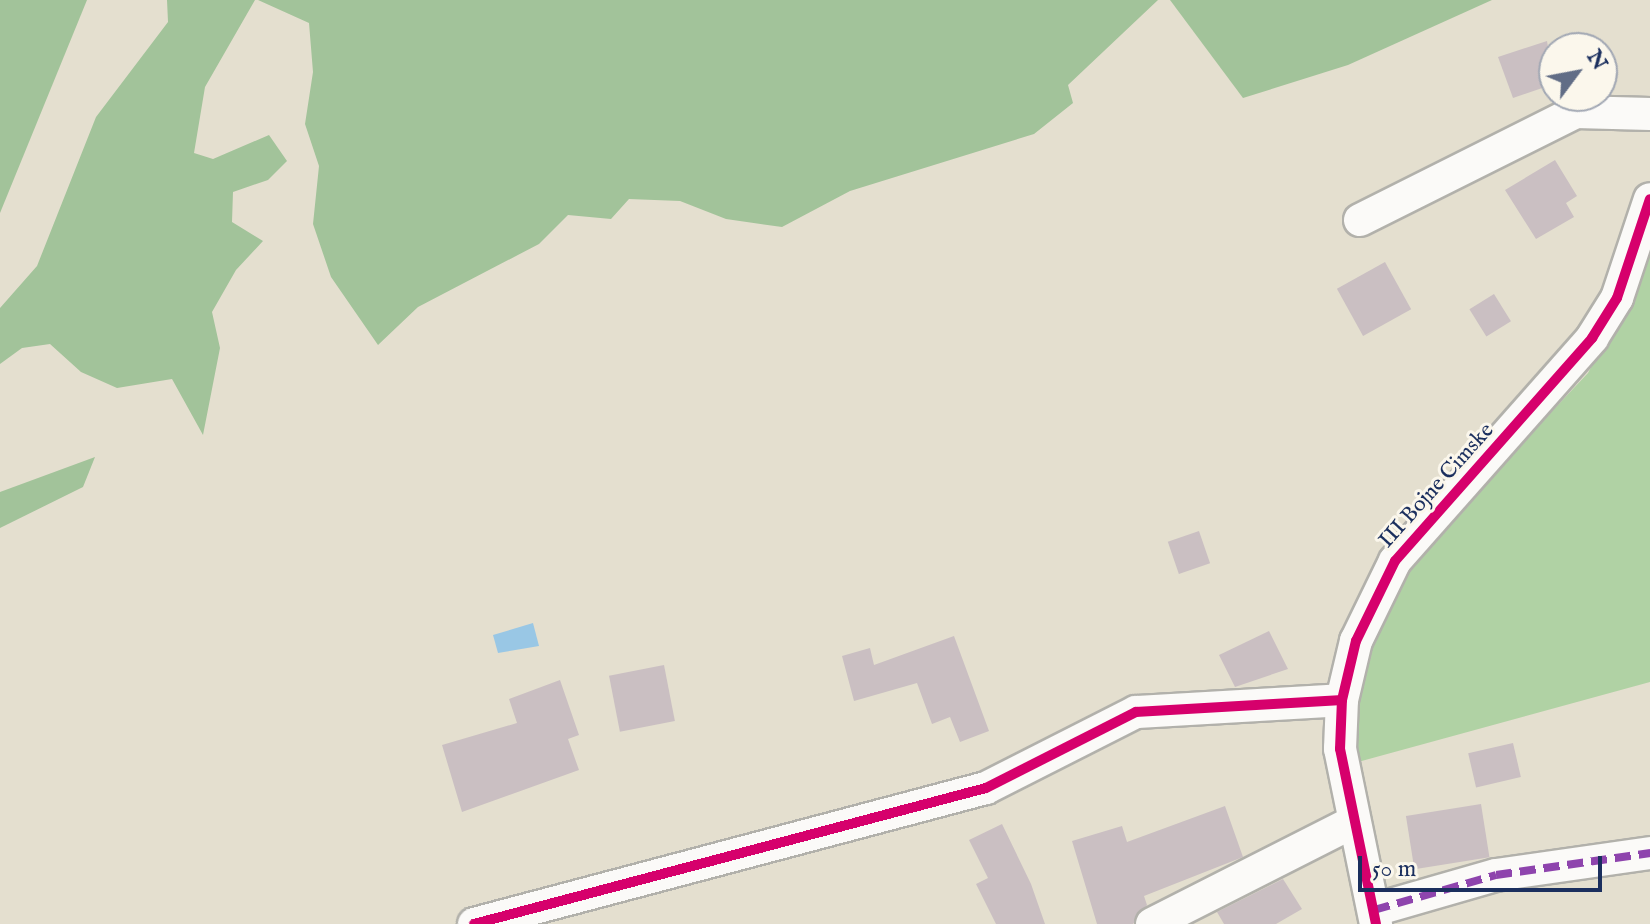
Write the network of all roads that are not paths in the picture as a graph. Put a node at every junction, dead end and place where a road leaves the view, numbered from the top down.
1 (1650, 114) edge
2 (1650, 199) edge
3 (1360, 220) dead end
4 (1641, 249) edge
5 (1342, 700) junction
6 (1353, 822) junction
7 (1650, 853) edge
8 (1375, 917) edge
9 (474, 924) edge
10 (1152, 924) edge

1 - 3 street
2 - 4 street, III Bojne Cimske
4 - 5 street, III Bojne Cimske
5 - 6 street, III Bojne Cimske
5 - 9 street
6 - 8 street, III Bojne Cimske
6 - 10 street
7 - 8 street

